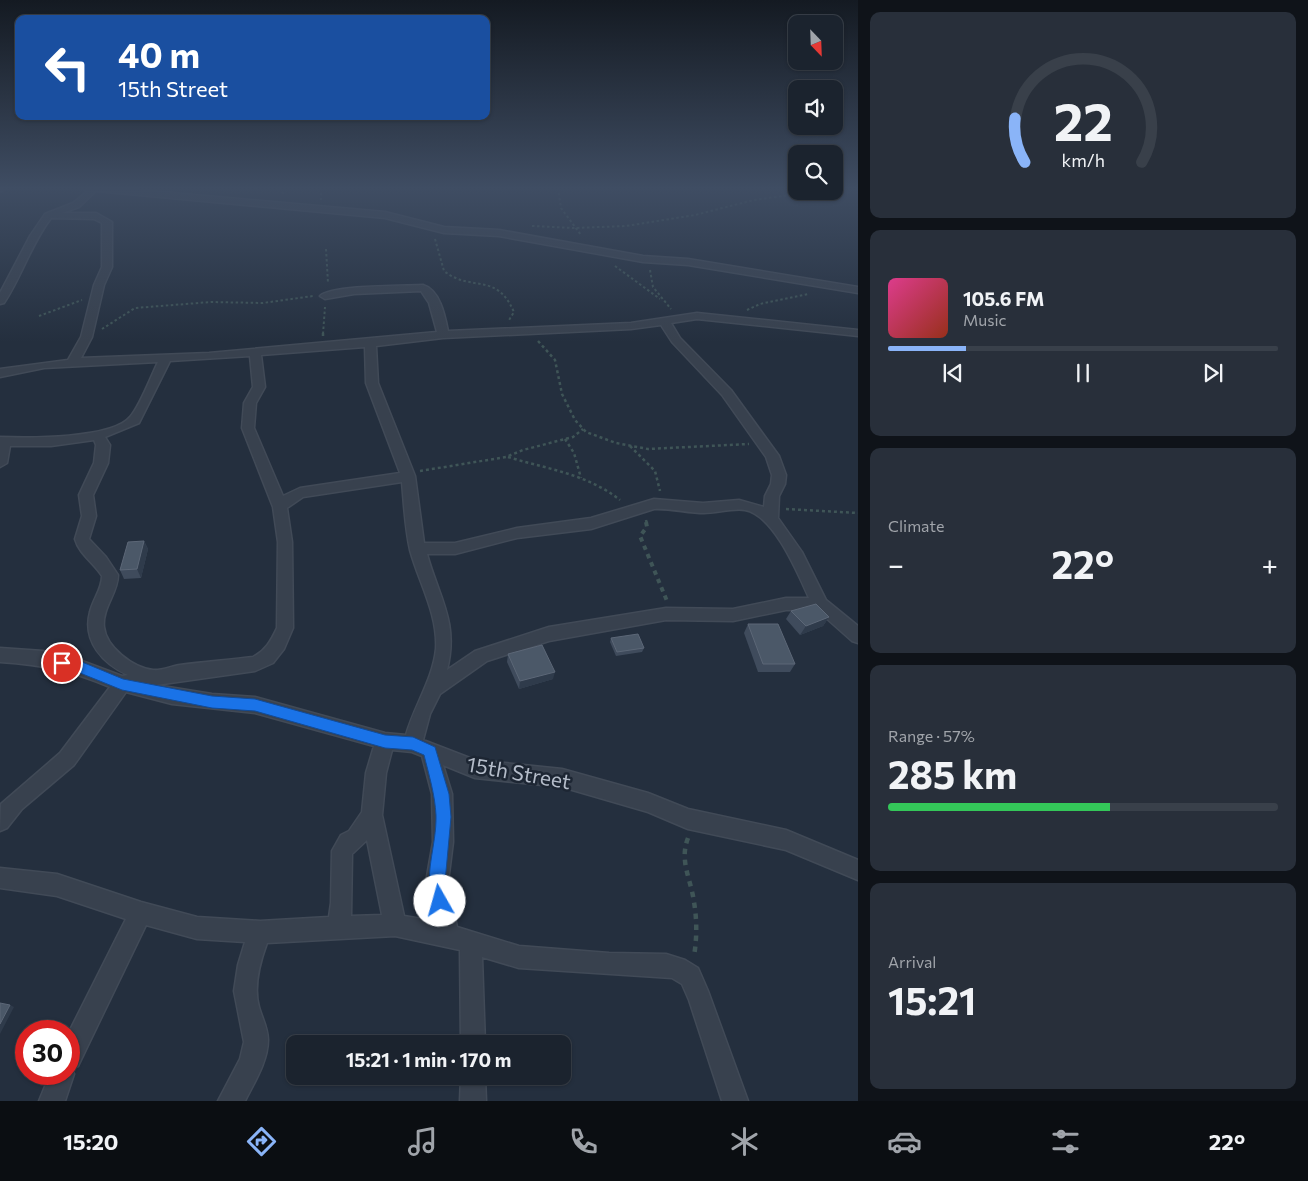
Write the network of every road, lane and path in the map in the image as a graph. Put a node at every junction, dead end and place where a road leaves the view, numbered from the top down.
1 (33, 239) edge
2 (108, 239) edge
3 (437, 239) edge
4 (534, 239) edge
5 (599, 251) junction
6 (651, 260) junction
7 (825, 284) junction
8 (858, 290) edge
9 (97, 291) junction
10 (325, 296) joint
11 (660, 299) junction
12 (0, 301) edge
13 (39, 316) dead end
14 (680, 318) junction
15 (736, 319) junction
16 (664, 320) junction
17 (529, 331) junction
18 (492, 332) junction
19 (858, 333) edge
20 (443, 335) junction
21 (370, 343) junction
22 (84, 344) junction
23 (255, 352) junction
24 (165, 359) junction
25 (70, 364) junction
26 (0, 373) edge
27 (582, 429) junction
28 (97, 434) junction
29 (565, 440) junction
30 (3, 441) edge
31 (762, 444) junction
32 (630, 446) junction
33 (506, 457) junction
34 (0, 463) edge
35 (408, 475) junction
36 (581, 478) junction
37 (650, 505) junction
38 (280, 507) junction
39 (629, 510) junction
40 (770, 514) junction
41 (858, 514) edge
42 (417, 547) junction
43 (820, 604) junction
44 (666, 614) junction
45 (858, 636) edge
46 (0, 656) edge
47 (152, 677) junction
48 (122, 684) junction
49 (434, 689) junction
50 (385, 741) junction
51 (421, 747) junction
52 (372, 815) junction
53 (688, 820) junction
54 (0, 821) edge
55 (858, 870) edge
56 (0, 878) edge
57 (141, 913) junction
58 (395, 925) junction
59 (338, 928) junction
60 (260, 932) junction
61 (448, 935) junction
62 (471, 944) junction
63 (690, 976) junction
64 (80, 1035) edge
65 (472, 1035) edge
66 (58, 1085) edge
67 (473, 1085) edge
68 (52, 1101) edge
69 (231, 1101) edge
70 (473, 1101) edge
71 (735, 1101) edge

1 - 12 street
2 - 9 street
3 - 18 path
4 - 5 street
5 - 6 street
5 - 11 path
6 - 7 street
6 - 11 path
7 - 8 street
7 - 15 path
9 - 13 path
9 - 22 street
10 - 20 street
10 - 22 path
11 - 14 path
14 - 15 street
14 - 16 street
15 - 19 street
16 - 17 street
16 - 31 street
17 - 18 street
17 - 27 path
18 - 20 street
20 - 21 street
21 - 23 street
21 - 35 street
22 - 25 street
23 - 24 street
23 - 38 street
24 - 25 street
24 - 28 street
25 - 26 street
27 - 29 path
27 - 32 path
28 - 30 street
28 - 47 street
29 - 33 path
29 - 36 path
30 - 34 street
31 - 32 path
31 - 40 street
32 - 37 path
33 - 35 path
33 - 36 path
35 - 38 street
35 - 42 street
36 - 39 path
37 - 39 street
37 - 40 street
37 - 44 path
38 - 47 street
39 - 42 street
40 - 41 path
40 - 43 street
42 - 49 street
43 - 44 street
43 - 45 street
44 - 49 street
46 - 48 street, 15th Street
47 - 48 street
48 - 50 street, 15th Street
48 - 54 street
49 - 51 street
50 - 51 street, 15th Street
50 - 52 street
51 - 53 street, 15th Street
51 - 61 street
52 - 58 street
52 - 59 street
53 - 55 street, 15th Street
53 - 63 path
56 - 57 street
57 - 60 street
57 - 64 street
58 - 59 street
58 - 61 street
59 - 60 street
60 - 69 street
61 - 62 street
62 - 63 street
62 - 65 street
63 - 71 street
66 - 68 street
67 - 70 street

